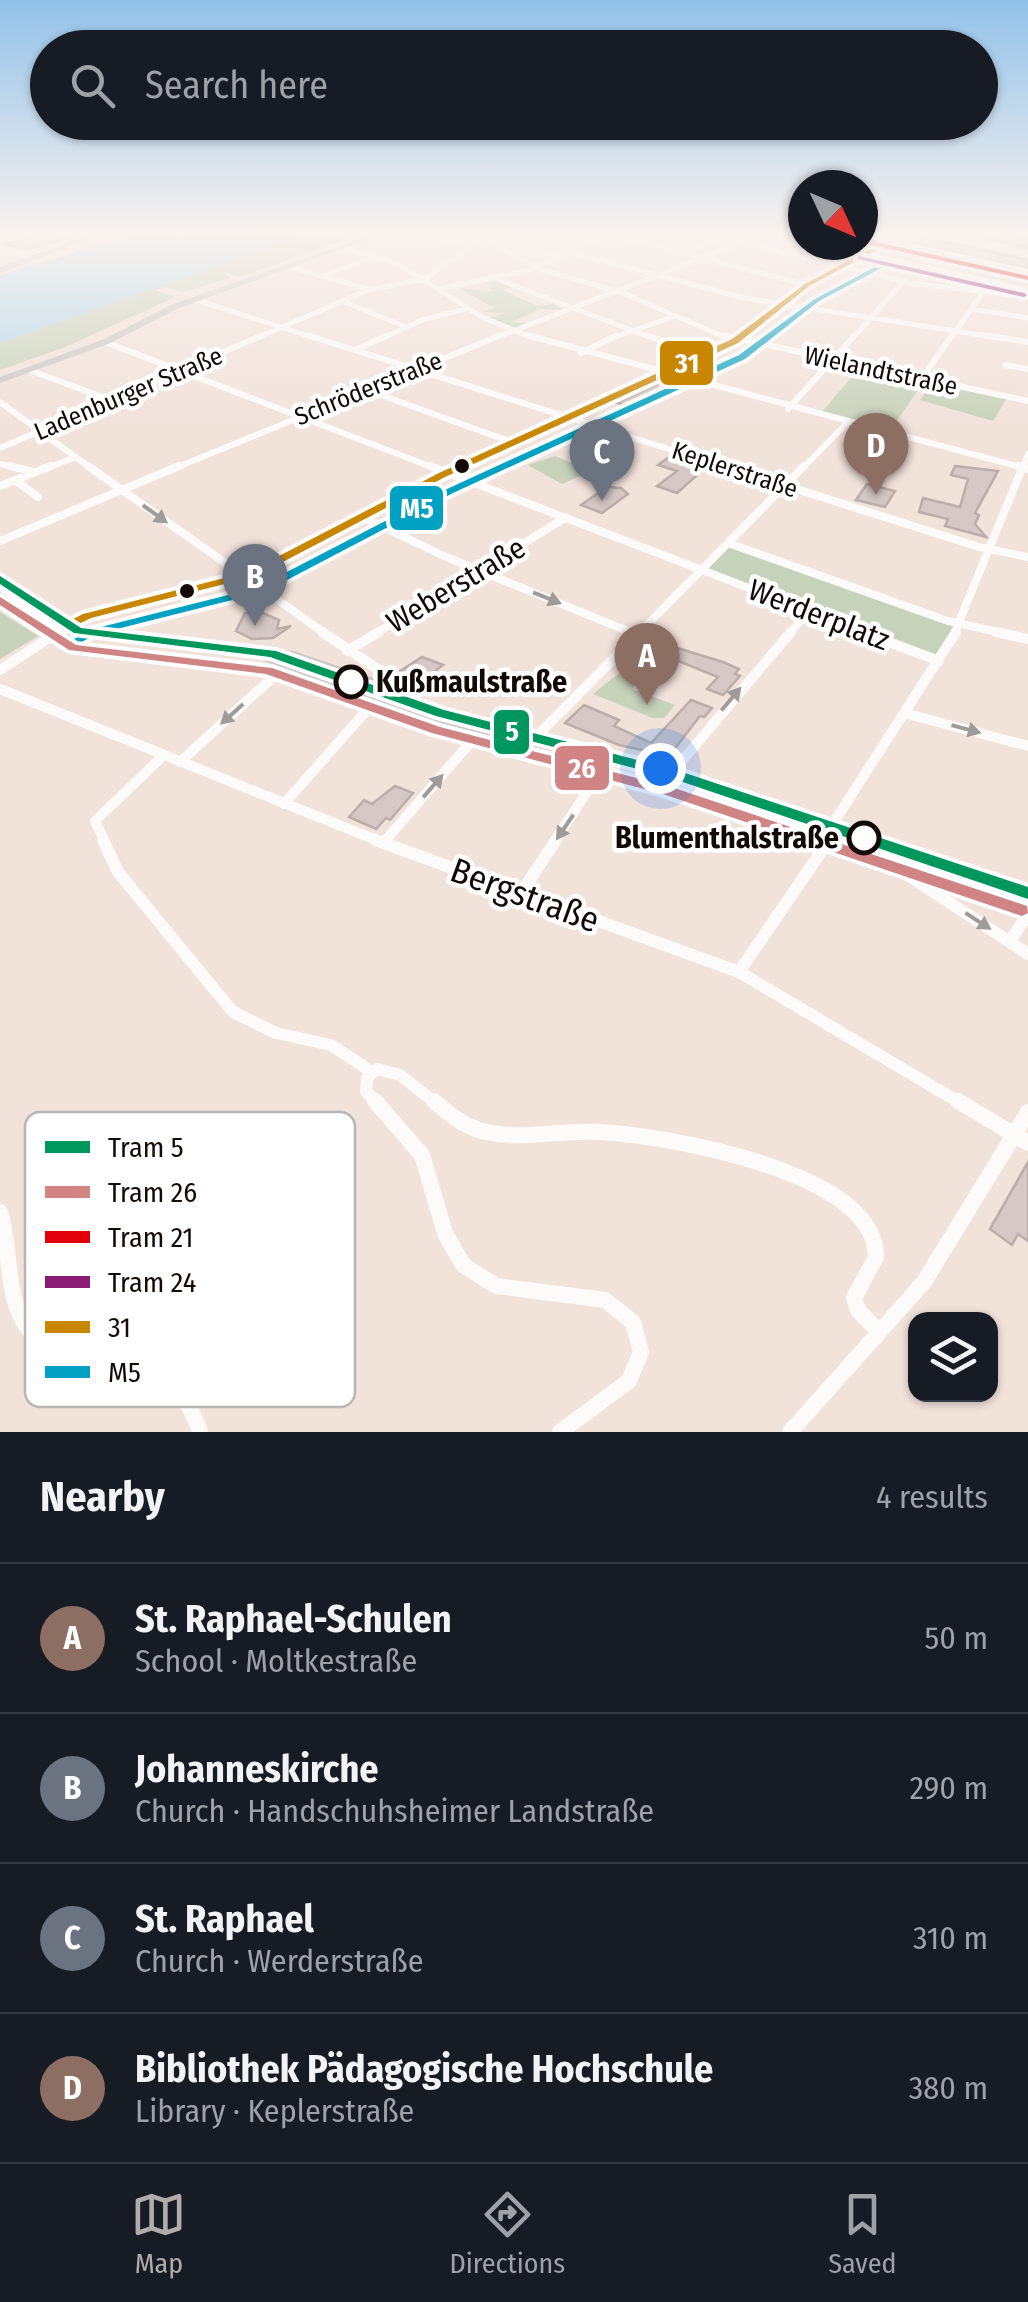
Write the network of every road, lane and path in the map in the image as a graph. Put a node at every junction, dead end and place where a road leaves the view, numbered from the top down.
1 (193, 299) joint
2 (346, 299) edge
3 (451, 299) edge
4 (544, 299) edge
5 (600, 299) edge
6 (635, 299) edge
7 (754, 299) edge
8 (791, 299) edge
9 (887, 299) edge
10 (978, 299) edge
11 (341, 301) junction
12 (783, 306) junction
13 (465, 308) junction
14 (971, 309) junction
15 (570, 310) junction
16 (676, 316) junction
17 (868, 318) junction
18 (1028, 318) edge
19 (280, 327) junction
20 (406, 327) junction
21 (514, 331) junction
22 (626, 331) junction
23 (954, 331) junction
24 (734, 341) junction
25 (106, 342) junction
26 (1028, 342) edge
27 (355, 350) junction
28 (580, 353) junction
29 (701, 356) junction
30 (832, 360) junction
31 (1006, 365) dead end
32 (413, 367) junction
33 (1028, 369) edge
34 (29, 370) junction
35 (178, 371) junction
36 (659, 375) junction
37 (922, 378) junction
38 (0, 380) edge
39 (364, 389) junction
40 (111, 400) junction
41 (1028, 401) edge
42 (3, 407) edge
43 (788, 409) junction
44 (568, 415) junction
45 (297, 416) junction
46 (846, 424) junction
47 (42, 430) junction
48 (514, 443) junction
49 (0, 448) edge
50 (1028, 454) edge
51 (76, 457) junction
52 (0, 464) edge
53 (1025, 468) edge
54 (34, 472) junction
55 (448, 473) junction
56 (15, 480) junction
57 (782, 484) junction
58 (0, 486) edge
59 (122, 490) junction
60 (38, 496) dead end
61 (362, 518) junction
62 (565, 518) junction
63 (0, 541) edge
64 (728, 542) junction
65 (990, 550) junction
66 (1028, 557) edge
67 (699, 569) junction
68 (479, 570) junction
69 (243, 578) junction
70 (0, 581) edge
71 (18, 595) junction
72 (0, 604) edge
73 (808, 611) junction
74 (960, 624) junction
75 (64, 628) junction
76 (635, 634) junction
77 (1028, 639) edge
78 (347, 652) junction
79 (263, 654) junction
80 (939, 661) junction
81 (284, 667) junction
82 (0, 670) edge
83 (0, 689) edge
84 (397, 690) junction
85 (376, 702) junction
86 (904, 713) junction
87 (446, 717) junction
88 (483, 728) junction
89 (531, 742) junction
90 (1028, 746) edge
91 (164, 755) junction
92 (608, 760) junction
93 (180, 762) junction
94 (670, 775) junction
95 (284, 804) junction
96 (836, 829) junction
97 (383, 844) junction
98 (521, 893) junction
99 (1028, 895) edge
100 (1028, 914) edge
101 (1010, 942) junction
102 (1028, 954) edge
103 (739, 972) junction
104 (372, 1072) junction
105 (1028, 1112) edge
106 (1012, 1134) junction
107 (1028, 1143) edge
108 (0, 1212) edge
109 (25, 1319) edge
110 (879, 1332) junction
111 (190, 1407) edge
112 (200, 1432) edge
113 (560, 1432) edge
114 (790, 1432) edge

1 - 19 street, Keplerstraße
1 - 25 street
2 - 11 street, Ladenburger Straße
3 - 13 street
4 - 15 street
5 - 15 street, Schröderstraße
6 - 16 street, Wielandtstraße
7 - 12 street
8 - 12 street
9 - 17 street
10 - 14 street
11 - 19 street, Ladenburger Straße
11 - 20 street
12 - 17 street
12 - 24 street
13 - 20 street
13 - 21 street
14 - 18 street
14 - 23 street
15 - 21 street, Schröderstraße
15 - 22 street
16 - 22 street
16 - 24 street, Wielandtstraße
17 - 23 street
17 - 30 street
19 - 27 street, Keplerstraße
19 - 35 street, Ladenburger Straße
20 - 27 street
21 - 28 street
21 - 32 street, Schröderstraße
22 - 28 street
22 - 29 street
23 - 26 street
23 - 37 street
24 - 29 street
24 - 30 street, Wielandtstraße
25 - 34 street
25 - 35 street, Werderplatz
27 - 32 street, Keplerstraße
28 - 36 street
29 - 36 street
30 - 37 street, Wielandtstraße
30 - 43 street
31 - 33 street
32 - 39 street, Schröderstraße
32 - 44 street, Keplerstraße
34 - 38 street
34 - 40 street
35 - 40 street, Ladenburger Straße
35 - 45 street, Werderplatz
36 - 43 street
36 - 44 street
37 - 41 street, Wielandtstraße
39 - 45 street, Schröderstraße
39 - 48 street
40 - 47 street, Ladenburger Straße
42 - 47 street
43 - 46 street
44 - 48 street
44 - 57 street, Keplerstraße
45 - 55 street, Werderplatz
45 - 59 street, Schröderstraße
46 - 53 street
46 - 57 street
47 - 49 street, Ladenburger Straße
47 - 51 street
48 - 55 street
50 - 53 street
51 - 54 street
51 - 59 street
52 - 54 street
53 - 65 street
54 - 56 street
55 - 61 street
55 - 62 street, Werderplatz
56 - 58 street
56 - 60 street
57 - 64 street
57 - 65 street, Keplerstraße
59 - 63 street, Schröderstraße
59 -> 69 street
61 - 68 street
61 - 69 street
62 - 67 street, Werderplatz
62 - 68 street, Weberstraße
64 - 67 street
64 - 74 street, Werderplatz
65 - 66 street, Keplerstraße
65 - 74 street
67 - 73 street, Werderplatz
67 - 76 street
68 -> 76 street
68 - 78 street, Weberstraße
69 - 75 street
69 - 78 street
70 - 71 street
71 - 72 street
71 - 75 street
73 - 80 street, Werderplatz
94 -> 73 street
74 - 77 street, Werderplatz
74 - 80 street
75 - 79 street
75 - 82 street
76 - 89 street
78 - 84 street
79 - 81 street
79 - 84 street
80 - 86 street
81 - 85 street
81 -> 93 street
83 - 91 street, Bergstraße
84 - 87 street
85 - 87 street
85 - 95 street
86 -> 90 street
86 - 96 street
87 - 88 street
88 - 89 street
97 -> 88 street
89 - 92 street
91 - 93 street, Bergstraße
91 - 104 street
92 - 94 street
92 -> 98 street
93 - 95 street, Bergstraße
94 - 96 street
95 - 97 street, Bergstraße
96 - 99 street
96 -> 101 street
96 - 103 street
97 - 98 street, Bergstraße
98 - 103 street, Bergstraße
100 - 101 street
101 - 102 street
103 - 106 street, Bergstraße
104 - 110 street
104 - 113 street
105 - 106 street
106 - 107 street, Bergstraße
106 - 110 street
108 - 109 street
110 - 114 street
111 - 112 street

